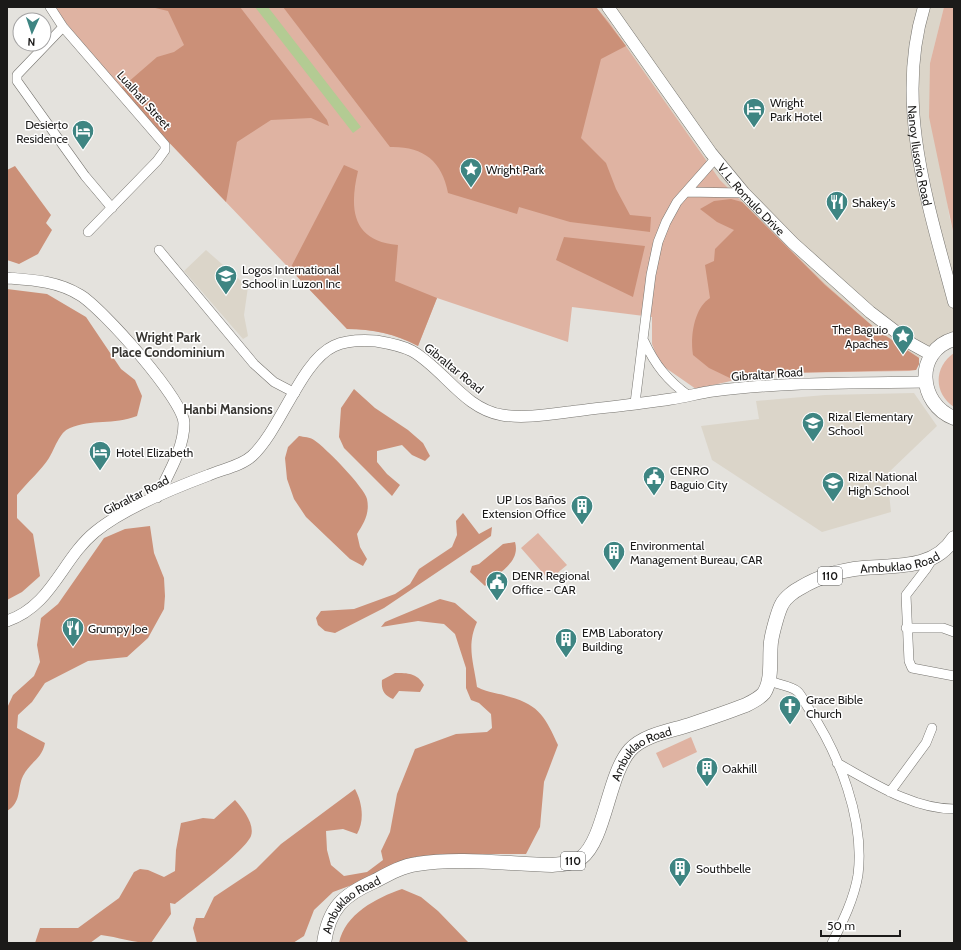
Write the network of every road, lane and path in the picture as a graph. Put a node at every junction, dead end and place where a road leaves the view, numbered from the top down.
1 (50, 7) edge
2 (608, 7) edge
3 (924, 7) edge
4 (63, 27) junction
5 (715, 159) junction
6 (686, 192) junction
7 (744, 193) junction
8 (112, 208) junction
9 (88, 232) dead end
10 (159, 250) dead end
11 (7, 278) edge
12 (954, 302) edge
13 (954, 339) edge
14 (644, 341) junction
15 (932, 355) junction
16 (925, 382) junction
17 (295, 393) junction
18 (689, 396) junction
19 (635, 404) junction
20 (954, 418) edge
21 (157, 496) junction
22 (954, 538) edge
23 (933, 558) junction
24 (7, 621) edge
25 (906, 628) junction
26 (954, 632) edge
27 (954, 676) edge
28 (769, 681) junction
29 (932, 728) dead end
30 (837, 763) junction
31 (890, 792) junction
32 (954, 809) edge
33 (324, 943) edge
34 (832, 943) edge

1 - 4 street, Lualhati Street
2 - 5 main road, V. L. Romulo Drive
3 - 12 main road, Nanoy Ilusorio Road
4 - 8 street
4 - 8 street, Lualhati Street
5 - 6 street
5 - 7 main road, V. L. Romulo Drive
6 - 7 street
6 - 14 street
7 - 15 main road, V. L. Romulo Drive
8 - 9 street, Lualhati Street
10 - 17 street
11 - 21 street
13 - 15 main road
14 - 18 street
14 - 19 street
15 - 16 main road
16 - 18 street, Gibraltar Road
16 - 20 main road
17 - 19 street, Gibraltar Road
17 - 21 street, Gibraltar Road
18 - 19 street, Gibraltar Road
21 - 24 street, Gibraltar Road
22 - 23 main road, Ambuklao Road / 110
23 - 25 street
23 - 28 main road, Ambuklao Road / 110
25 - 26 street
25 - 27 street
28 - 30 street
28 - 33 main road, Ambuklao Road / 110
29 - 31 street
30 - 31 street
30 - 34 street
31 - 32 street

